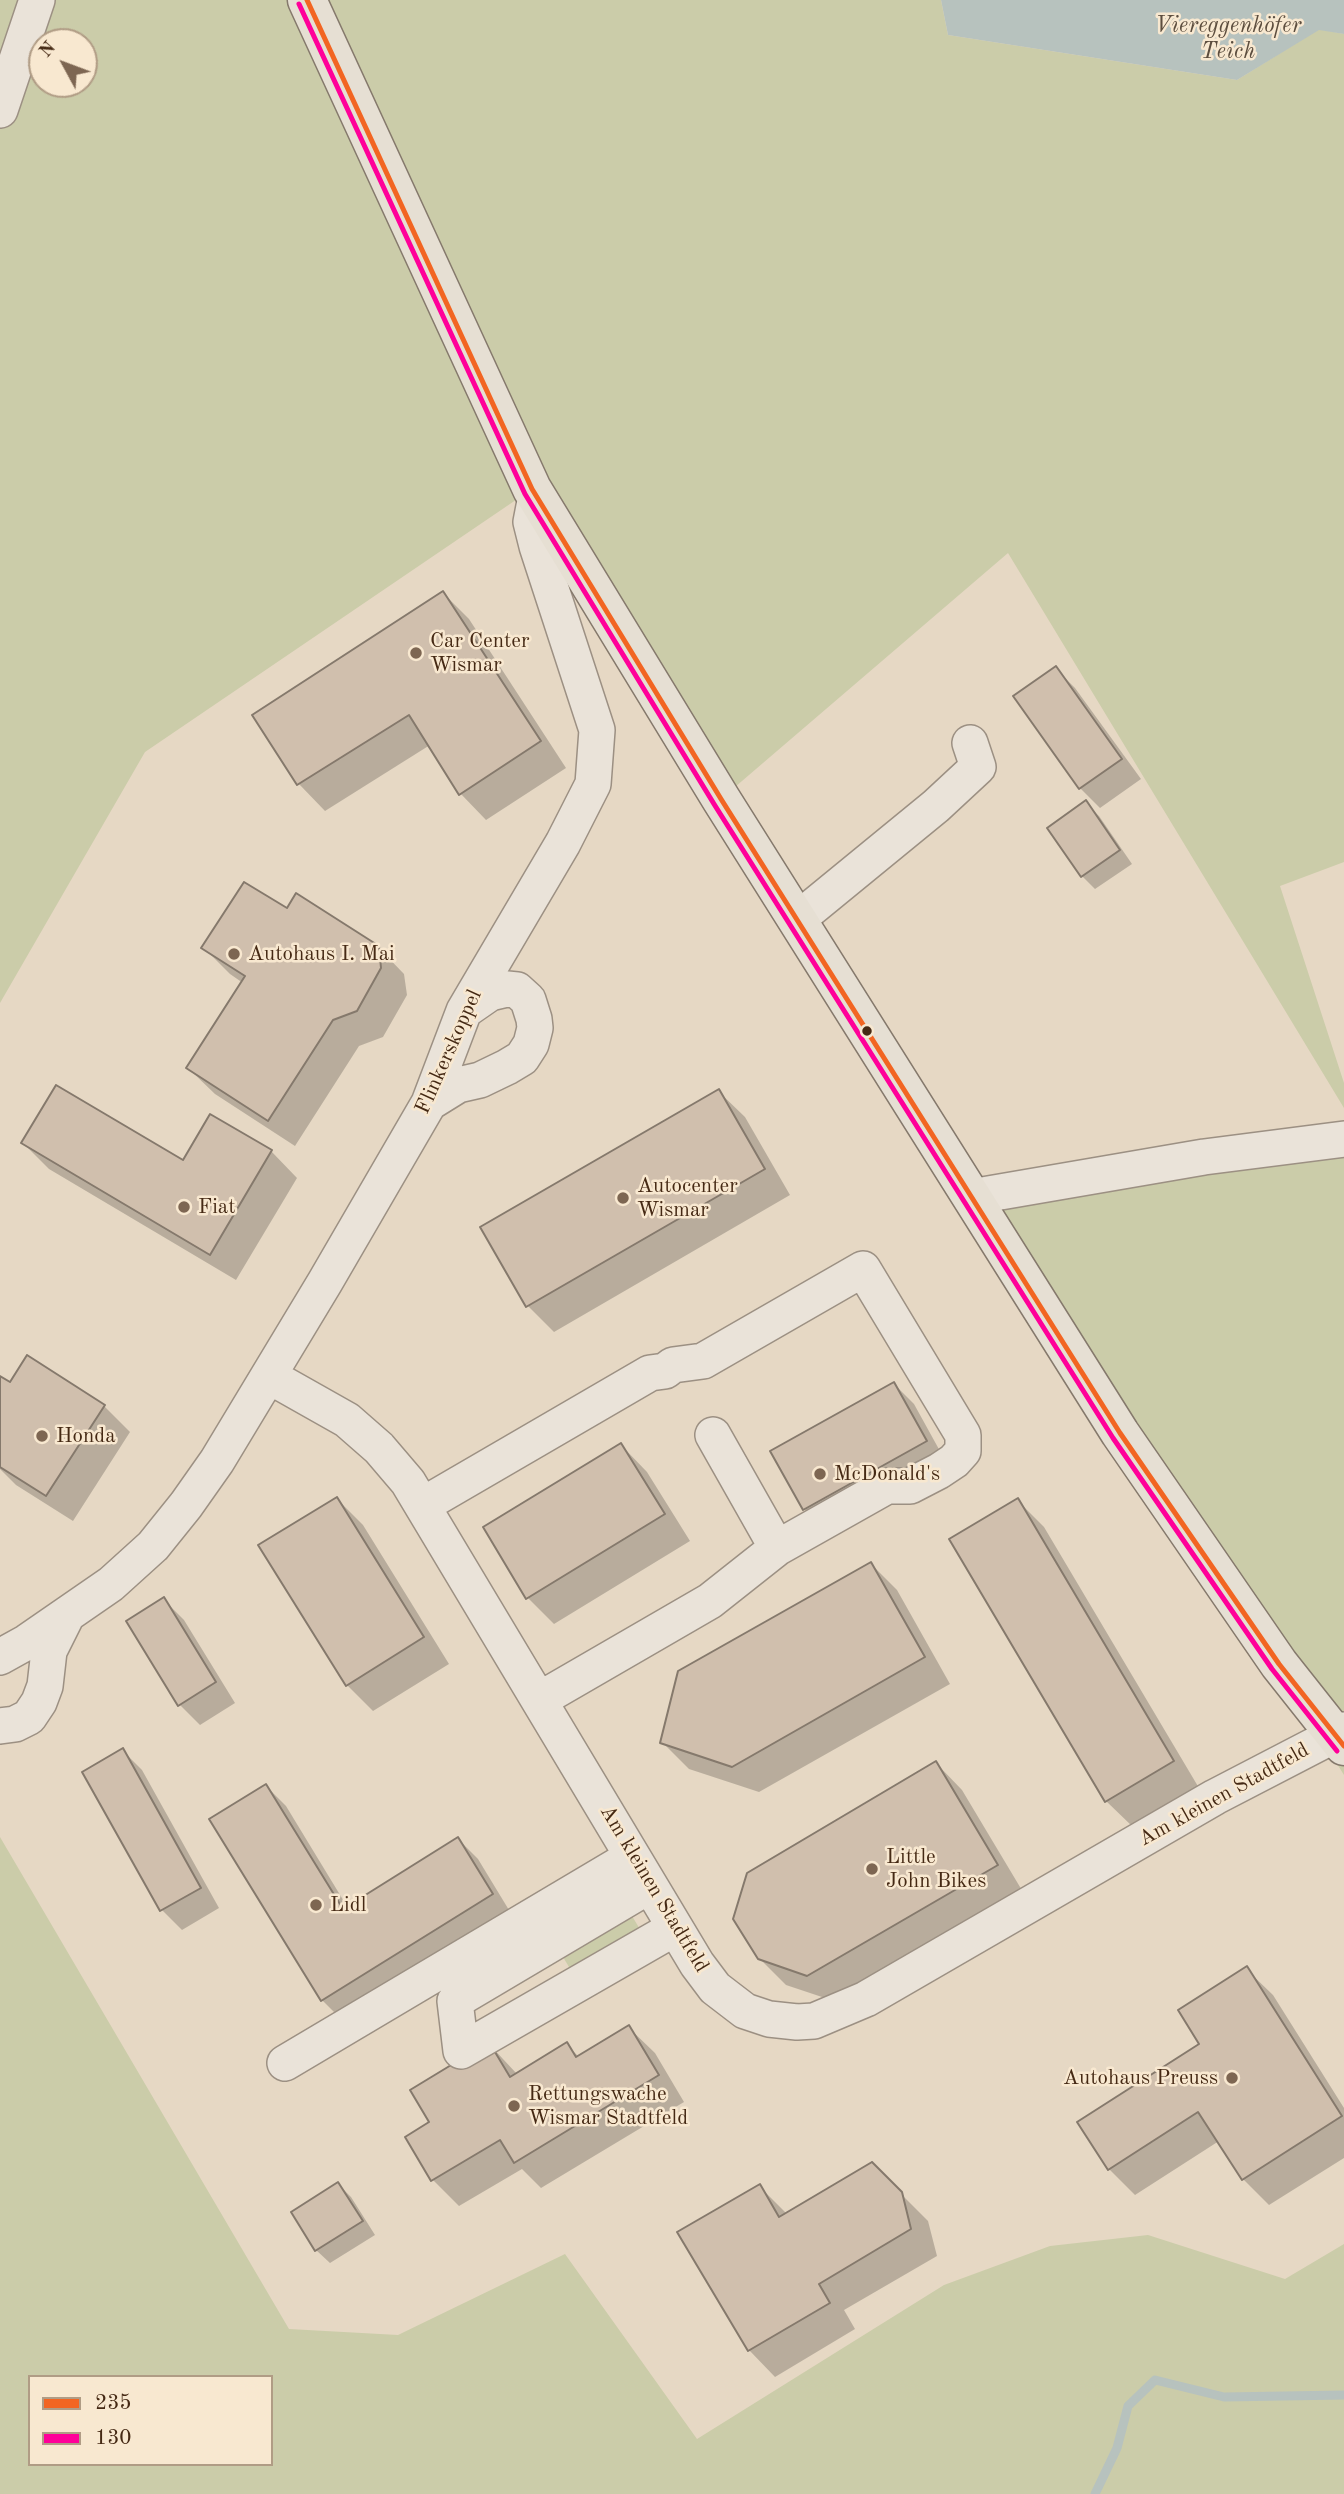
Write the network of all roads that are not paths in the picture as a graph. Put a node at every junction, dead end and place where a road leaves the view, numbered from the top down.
1 (37, 0) edge
2 (307, 0) edge
3 (0, 110) edge
4 (536, 496) junction
5 (970, 743) dead end
6 (798, 919) junction
7 (460, 1023) junction
8 (507, 1067) junction
9 (429, 1103) junction
10 (1344, 1139) edge
11 (971, 1197) junction
12 (270, 1376) junction
13 (713, 1435) dead end
14 (423, 1505) junction
15 (777, 1548) junction
16 (67, 1615) junction
17 (0, 1657) edge
18 (539, 1700) junction
19 (0, 1726) edge
20 (1341, 1737) edge
21 (640, 1872) junction
22 (675, 1928) junction
23 (285, 2063) dead end

1 - 3 street
2 - 4 main road
4 - 6 main road
4 - 7 street, Flinkerskoppel
5 - 6 street
6 - 11 main road
7 - 8 street
7 - 8 street
7 - 9 street, Flinkerskoppel
8 - 9 street
9 - 12 street, Flinkerskoppel
10 - 11 street
11 - 20 main road
12 - 14 street, Am kleinen Stadtfeld
12 - 16 street, Flinkerskoppel
13 - 15 street
14 - 15 street
14 - 18 street, Am kleinen Stadtfeld
15 - 18 street
16 - 17 street, Flinkerskoppel
16 - 19 street, Flinkerskoppel
18 - 21 street, Am kleinen Stadtfeld
20 - 22 street, Am kleinen Stadtfeld
21 - 22 street, Am kleinen Stadtfeld
21 - 22 street
21 - 23 street

